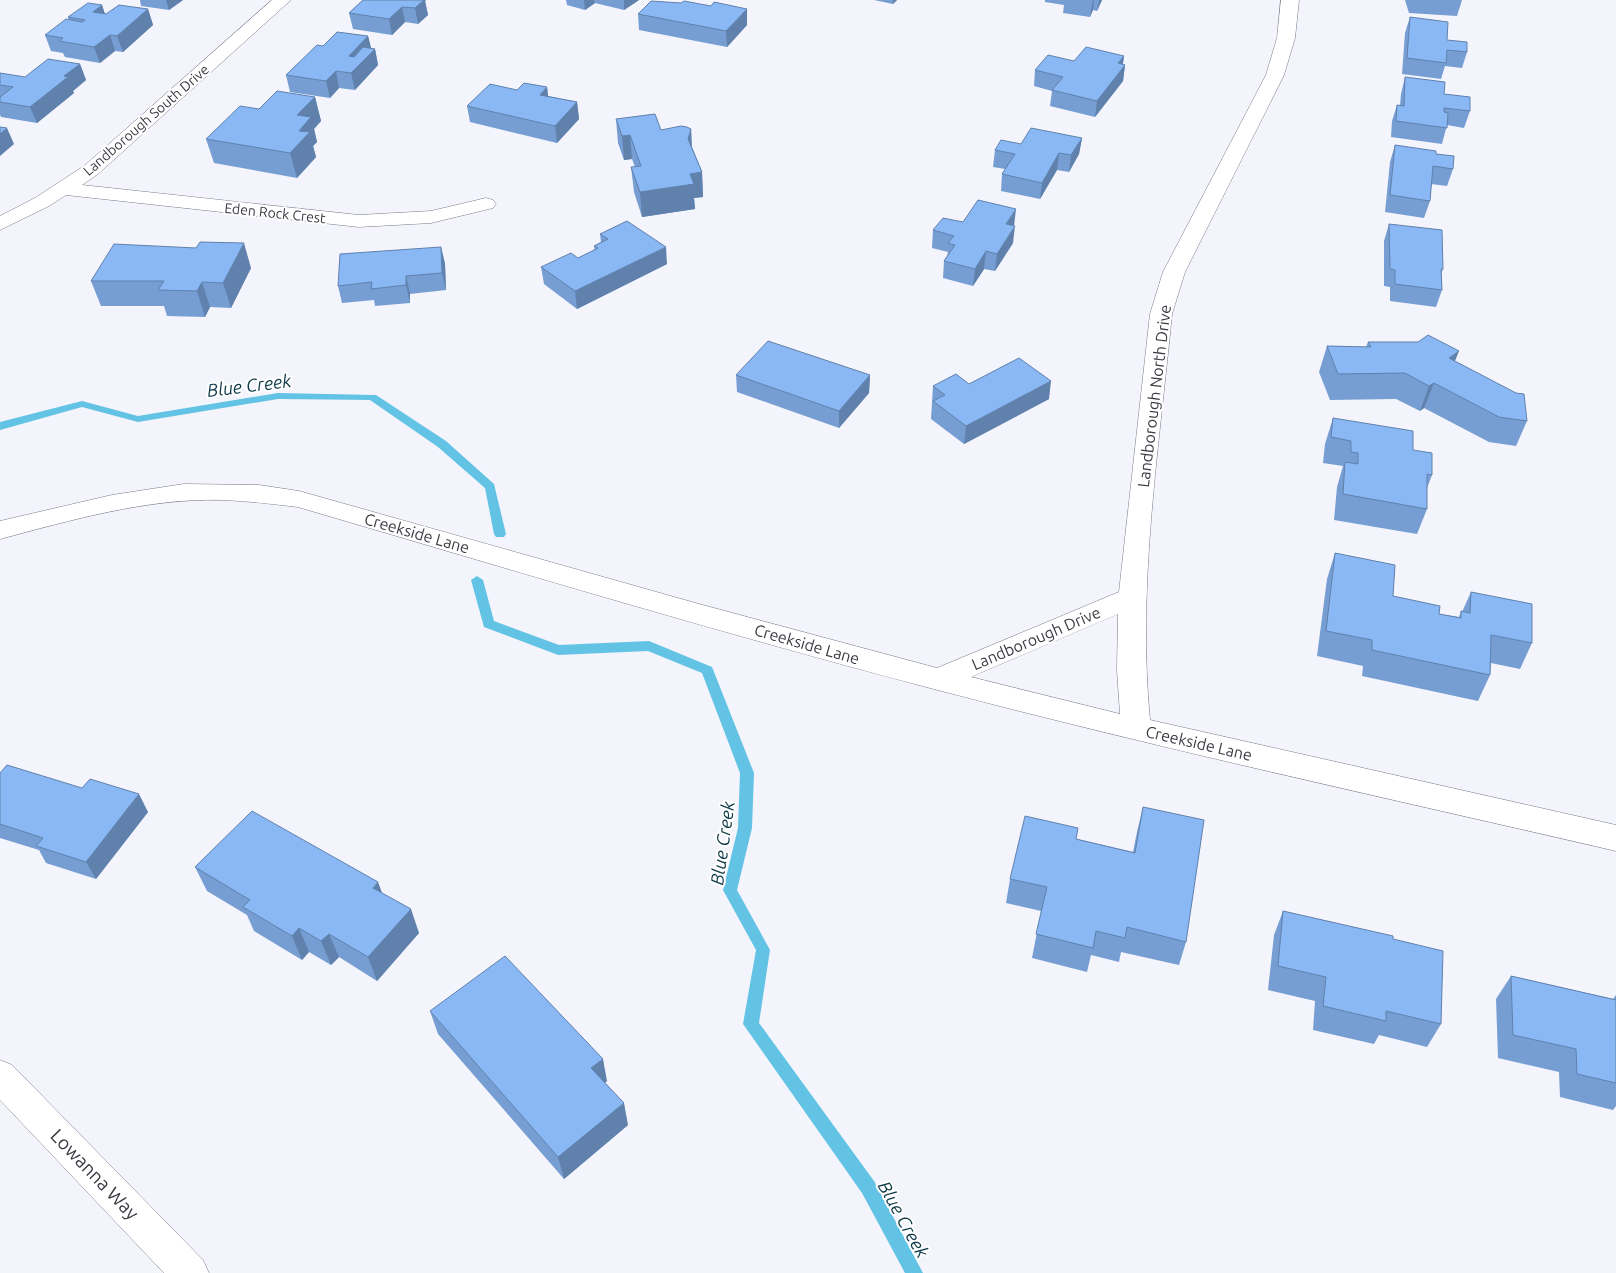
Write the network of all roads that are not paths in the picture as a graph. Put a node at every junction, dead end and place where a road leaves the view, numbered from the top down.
1 (282, 0) edge
2 (1290, 0) edge
3 (63, 189) junction
4 (486, 204) dead end
5 (0, 224) edge
6 (0, 530) edge
7 (1132, 598) junction
8 (939, 679) junction
9 (1136, 729) junction
10 (1616, 838) edge
11 (0, 1076) edge
12 (190, 1273) edge

1 - 3 street, Landborough South Drive
2 - 7 street, Landborough North Drive
3 - 4 street, Eden Rock Crest
3 - 5 street, Landborough South Drive
6 - 8 street, Creekside Lane
7 - 8 street, Landborough Drive
7 - 9 street, Landborough North Drive
8 - 9 street, Creekside Lane
9 - 10 street, Creekside Lane
11 - 12 street, Lowanna Way

